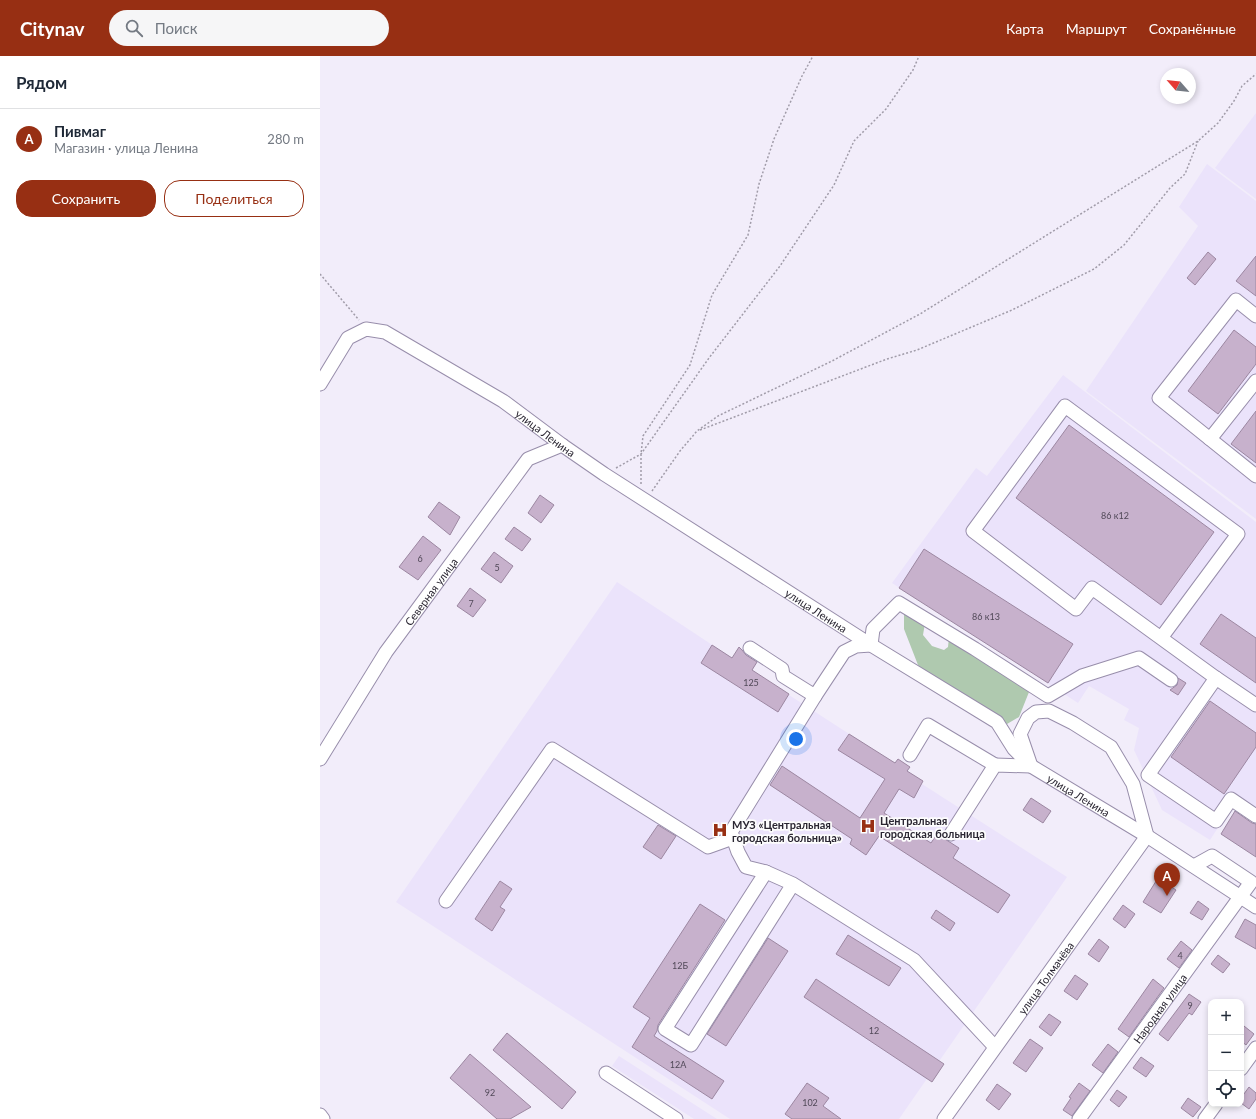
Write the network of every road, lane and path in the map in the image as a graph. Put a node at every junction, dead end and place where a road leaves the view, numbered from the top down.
1 (813, 56) edge
2 (919, 56) edge
3 (1256, 74) edge
4 (1198, 141) junction
5 (320, 274) edge
6 (1256, 316) edge
7 (366, 329) junction
8 (1256, 381) edge
9 (320, 384) edge
10 (697, 431) junction
11 (1210, 439) junction
12 (562, 445) junction
13 (641, 454) junction
14 (604, 474) junction
15 (1256, 476) edge
16 (643, 500) junction
17 (1161, 638) junction
18 (871, 645) junction
19 (750, 648) dead end
20 (1216, 678) junction
21 (1170, 680) dead end
22 (815, 696) junction
23 (1256, 705) edge
24 (910, 755) dead end
25 (320, 759) edge
26 (995, 765) junction
27 (1031, 766) junction
28 (1256, 816) edge
29 (951, 834) dead end
30 (1147, 836) junction
31 (733, 838) junction
32 (1194, 866) junction
33 (766, 872) junction
34 (793, 884) junction
35 (1241, 897) junction
36 (446, 901) dead end
37 (1256, 907) edge
38 (995, 1047) junction
39 (1256, 1048) edge
40 (1244, 1065) edge
41 (606, 1073) dead end
42 (1214, 1107) edge
43 (320, 1115) edge
44 (323, 1119) edge
45 (675, 1119) edge
46 (944, 1119) edge
47 (1079, 1119) edge
48 (1205, 1119) edge

1 - 13 path
2 - 13 path
3 - 4 path
4 - 10 path
4 - 10 path
5 - 7 path
6 - 11 street
7 - 9 street
7 - 12 street, улица Ленина
8 - 11 street
10 - 16 path
11 - 15 street
12 - 14 street, улица Ленина
12 - 25 street, Северная улица
13 - 14 path
13 - 16 path
14 - 16 street, улица Ленина
16 - 18 street, улица Ленина
17 - 17 street
17 - 20 street
18 - 21 street
18 - 22 street
18 - 27 street, улица Ленина
19 - 22 street
20 - 23 street
20 - 28 street
22 - 31 street
24 - 26 street
26 - 27 street
26 - 29 street
27 - 30 street, улица Ленина
27 - 30 street
30 - 32 street, улица Ленина
30 - 38 street, улица Толмачёва
31 - 33 street
31 - 36 street
32 - 35 street, улица Ленина
32 - 35 street, Народная улица
33 - 34 street
33 - 34 street
34 - 38 street
35 - 37 street, улица Ленина
35 - 47 street, Народная улица
38 - 46 street, улица Толмачёва
39 - 40 street
41 - 45 street
42 - 48 street
43 - 44 street

